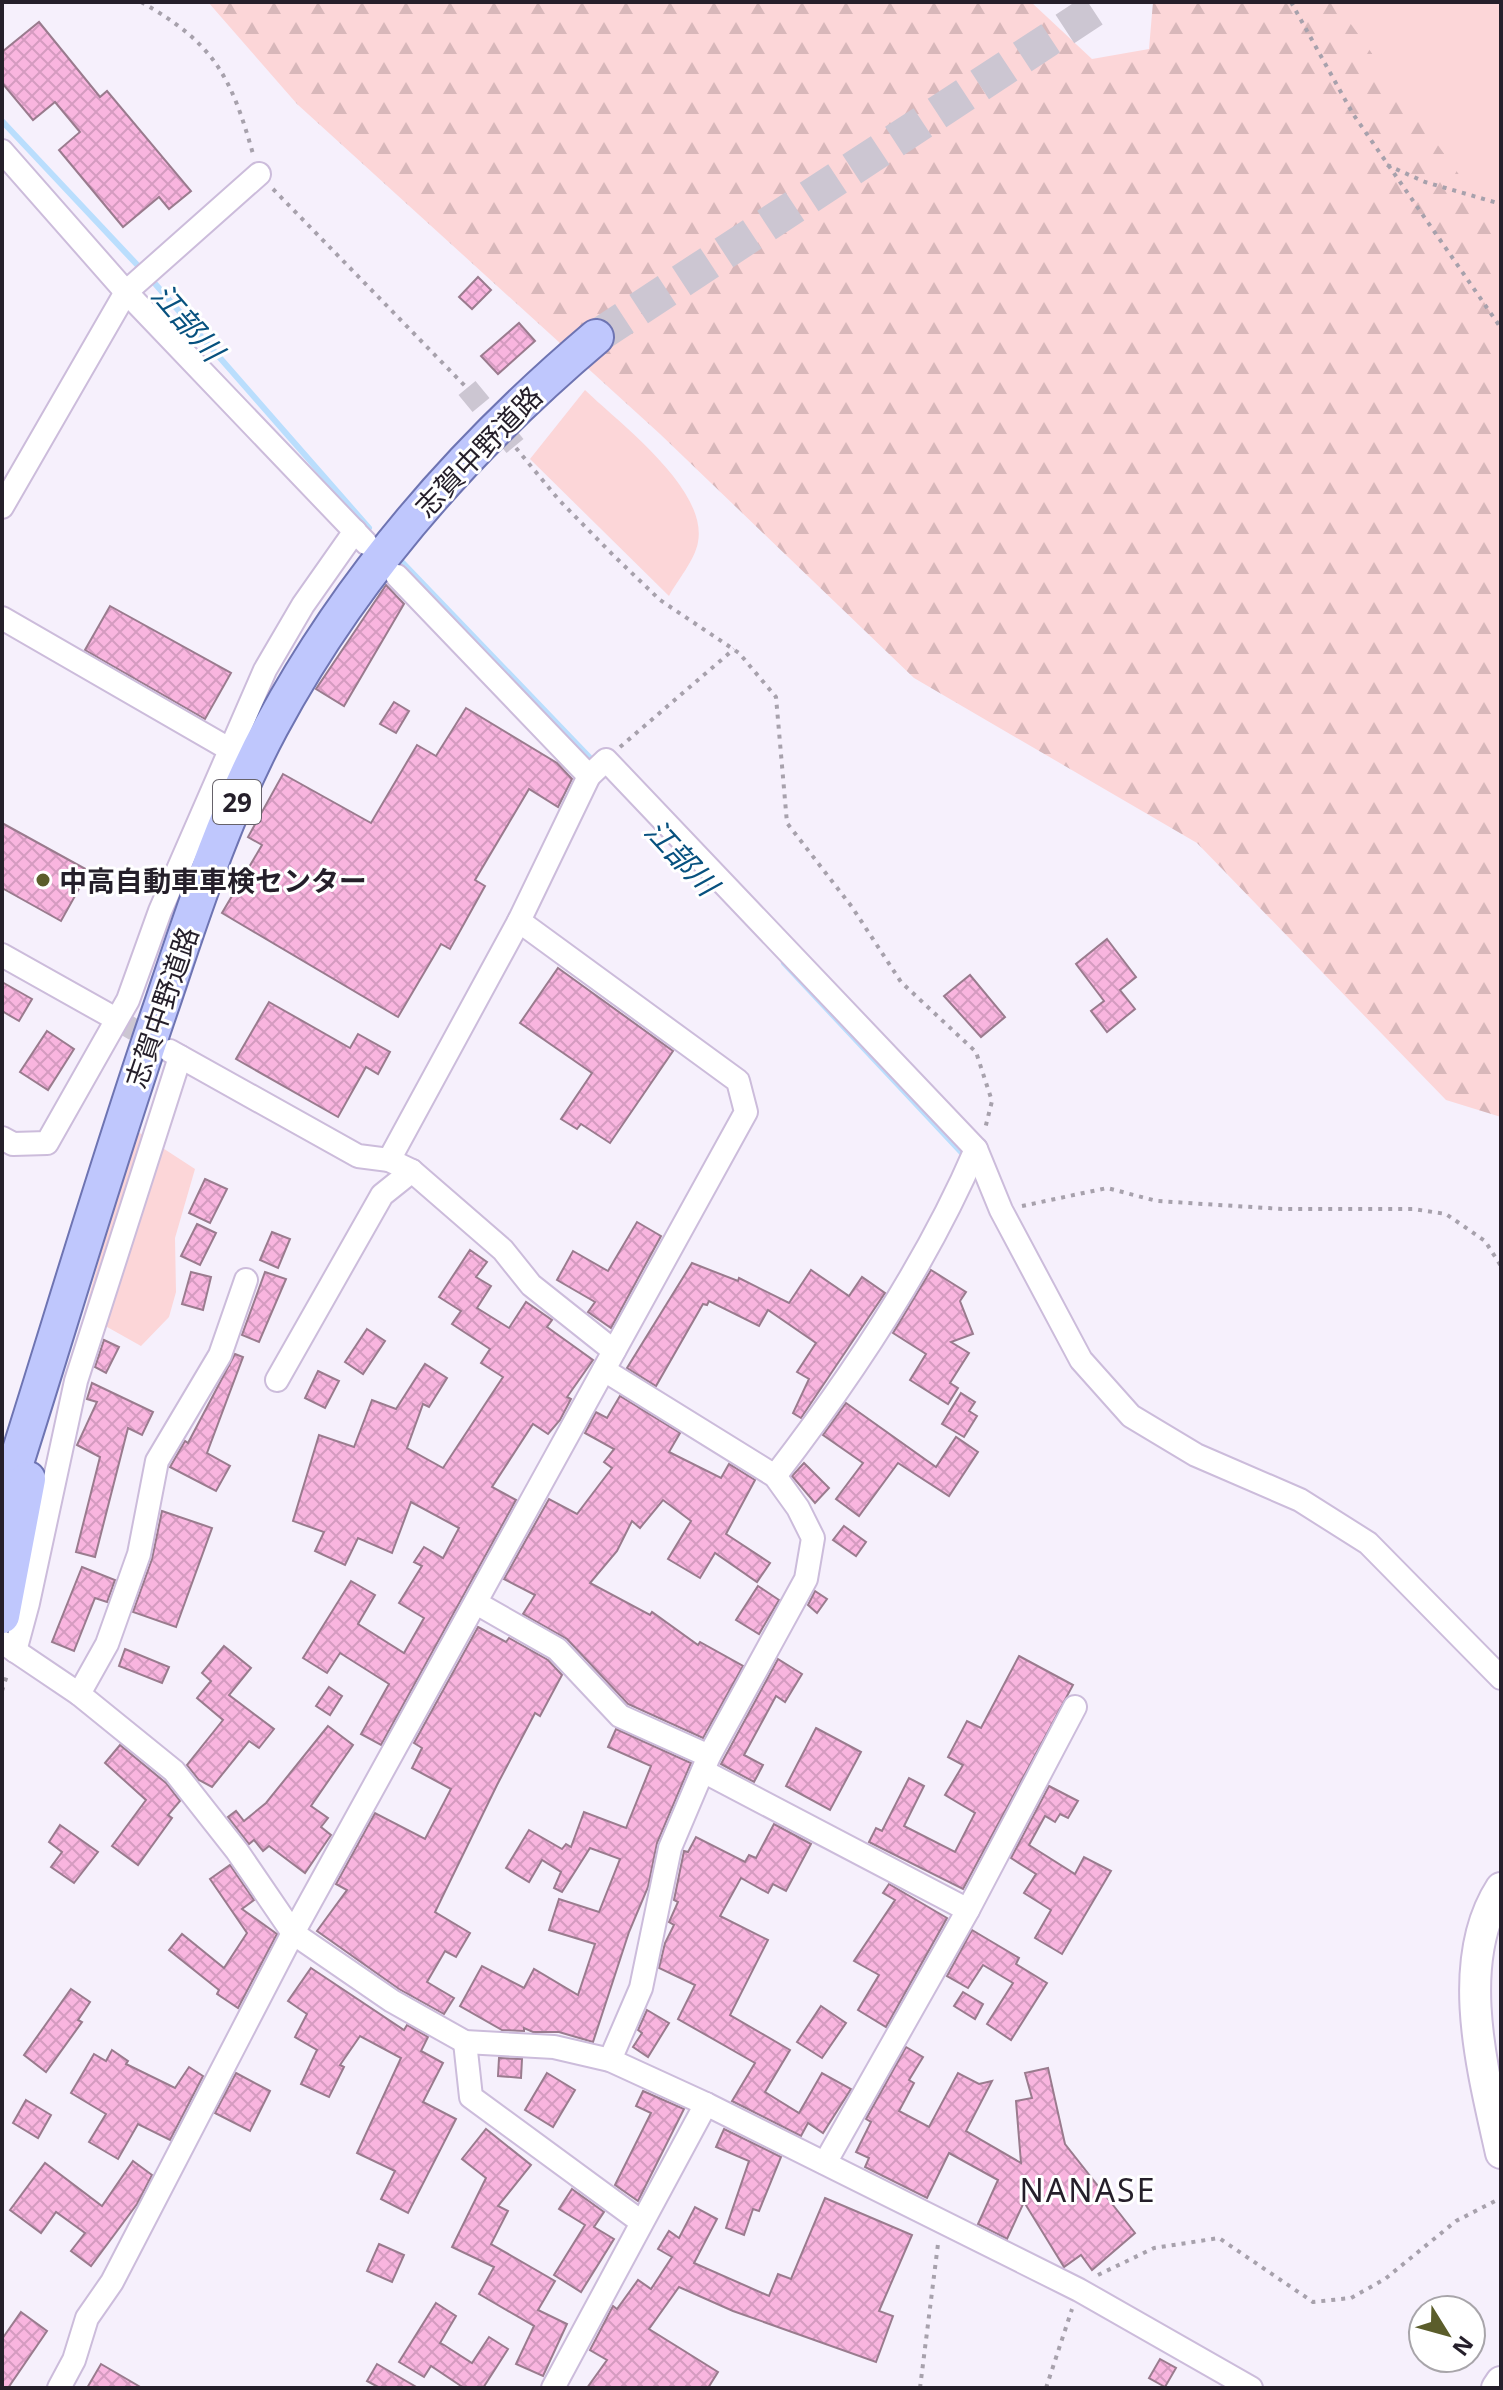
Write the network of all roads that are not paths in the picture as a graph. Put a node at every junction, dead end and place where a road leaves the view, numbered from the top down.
1 (2, 151) edge
2 (259, 174) road end
3 (126, 292) junction
4 (596, 337) tunnel mouth
5 (2, 507) edge
6 (397, 576) dead end
7 (2, 618) edge
8 (229, 749) junction
9 (589, 776) junction
10 (519, 921) junction
11 (2, 955) edge
12 (116, 1019) junction
13 (2, 1138) edge
14 (977, 1152) junction
15 (389, 1160) junction
16 (412, 1171) junction
17 (246, 1280) dead end
18 (609, 1360) junction
19 (49, 1365) junction
20 (277, 1380) dead end
21 (13, 1448) edge
22 (775, 1476) junction
23 (2, 1507) edge
24 (478, 1604) junction
25 (2, 1614) edge
26 (8, 1647) edge
27 (1501, 1678) edge
28 (79, 1694) junction
29 (1075, 1707) dead end
30 (706, 1764) junction
31 (1501, 1888) edge
32 (968, 1910) junction
33 (293, 1933) junction
34 (465, 2042) junction
35 (610, 2060) junction
36 (706, 2104) junction
37 (1501, 2153) edge
38 (825, 2163) junction
39 (640, 2221) junction
40 (1501, 2382) edge
41 (59, 2388) edge
42 (553, 2388) edge
43 (1251, 2388) edge
44 (1497, 2388) edge

1 - 3 street
2 - 3 street
3 - 5 street
3 - 8 street
4 - 19 main road, 志賀中野道路 / 29
6 - 9 street
7 - 8 street
8 - 12 street
9 - 10 street
9 - 14 street
10 - 15 street
10 - 18 street
11 - 12 street
12 - 13 street
14 - 22 street
14 - 27 street
15 - 16 street
15 - 26 street
16 - 18 street
16 - 20 street
17 - 28 street
18 - 22 street
18 - 24 street
19 - 21 main road, 志賀中野道路 / 29
19 - 25 main road, 29
21 - 23 main road, 志賀中野道路 / 29
22 - 30 street
24 - 30 street
24 - 33 street
26 - 28 street
28 - 33 street
29 - 32 street
30 - 32 street
30 - 35 street
31 - 37 street
32 - 38 street
33 - 34 street
33 - 41 street
34 - 35 street
34 - 39 street
35 - 36 street
36 - 38 street
36 - 39 street
38 - 43 street
39 - 42 street
40 - 44 street

